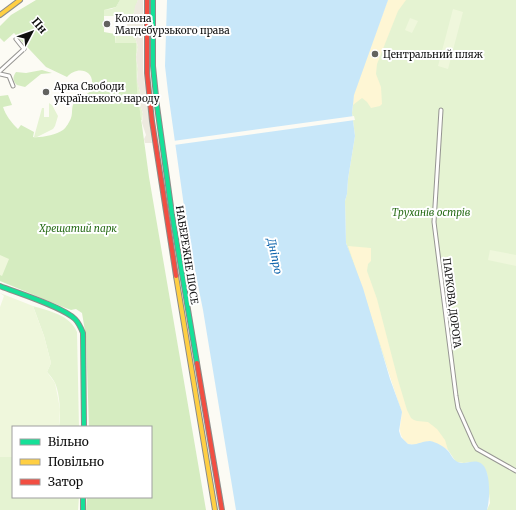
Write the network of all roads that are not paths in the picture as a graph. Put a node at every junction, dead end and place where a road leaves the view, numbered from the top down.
1 (20, 0) edge
2 (147, 0) edge
3 (153, 0) edge
4 (0, 15) edge
5 (16, 39) dead end
6 (0, 73) edge
7 (13, 86) dead end
8 (441, 110) dead end
9 (0, 286) edge
10 (84, 426) edge
11 (516, 471) edge
12 (83, 498) edge
13 (83, 510) edge
14 (215, 510) edge
15 (222, 510) edge

1 - 4 main road
2 - 14 main road, НАБЕРЕЖНЕ ШОСЕ
3 - 15 main road, НАБЕРЕЖНЕ ШОСЕ
5 - 6 street
6 - 7 street
8 - 11 street, ПАРКОВА ДОРОГА
9 - 10 main road
12 - 13 main road

